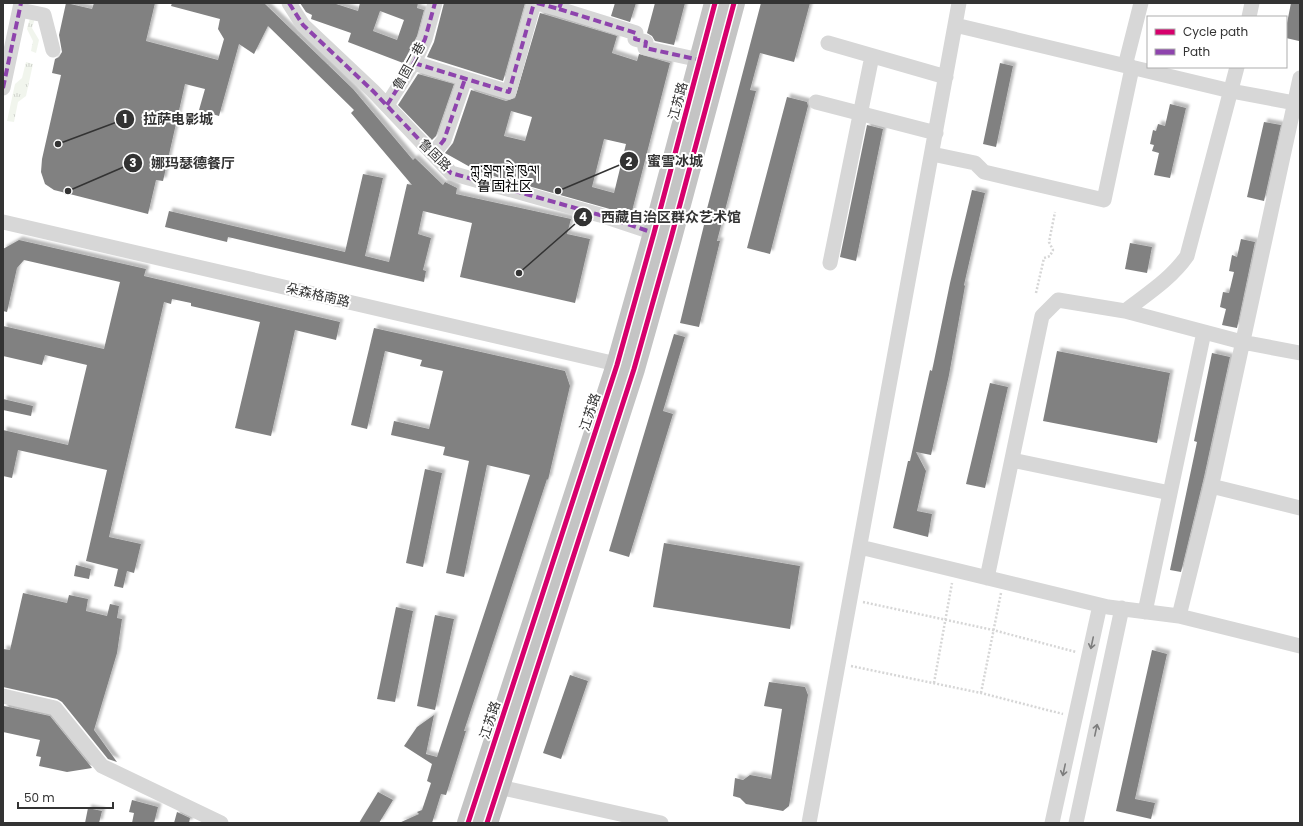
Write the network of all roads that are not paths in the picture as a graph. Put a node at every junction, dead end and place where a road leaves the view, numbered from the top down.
1 (289, 3) edge
2 (435, 3) edge
3 (715, 3) edge
4 (734, 3) edge
5 (959, 3) edge
6 (1141, 3) edge
7 (1252, 3) edge
8 (534, 5) edge
9 (560, 6) edge
10 (20, 7) edge
11 (1249, 16) edge
12 (955, 25) junction
13 (828, 43) dead end
14 (53, 50) dead end
15 (872, 56) junction
16 (700, 60) junction
17 (414, 63) junction
18 (1132, 68) junction
19 (1236, 68) edge
20 (946, 77) junction
21 (1300, 78) edge
22 (465, 79) junction
23 (3, 88) edge
24 (1231, 91) junction
25 (816, 102) dead end
26 (1297, 103) edge
27 (387, 105) junction
28 (860, 114) junction
29 (936, 133) junction
30 (433, 154) junction
31 (932, 154) junction
32 (3, 222) edge
33 (654, 233) junction
34 (830, 264) dead end
35 (1125, 311) junction
36 (1204, 332) junction
37 (1242, 342) junction
38 (1300, 353) edge
39 (625, 367) junction
40 (1012, 460) junction
41 (1211, 486) junction
42 (1170, 493) junction
43 (1300, 508) edge
44 (860, 547) junction
45 (987, 578) junction
46 (1100, 605) junction
47 (1122, 608) junction
48 (1145, 612) junction
49 (1179, 616) junction
50 (1300, 646) edge
51 (3, 696) edge
52 (490, 785) junction
53 (221, 823) edge
54 (468, 823) edge
55 (487, 823) edge
56 (661, 823) edge
57 (809, 823) edge
58 (1052, 823) edge
59 (1076, 823) edge

1 - 27 street, 鲁固路
2 - 17 street, 鲁固二巷
3 - 16 highway, 江苏路
4 - 39 highway, 江苏路
5 - 12 street
6 - 18 street
7 - 11 street
8 - 9 street
8 - 22 street
9 - 16 street
10 - 14 street
10 - 23 street
12 - 18 street
12 - 20 street
13 - 15 street
15 - 20 street
15 - 28 street
16 - 33 highway, 江苏路
17 - 22 street
17 - 27 street, 鲁固二巷
18 - 24 street
18 - 31 street
19 - 24 street
20 - 29 street
21 - 26 street
22 - 30 street
24 - 26 street
24 - 35 street
25 - 28 street
26 - 37 street
27 - 30 street, 鲁固路
28 - 29 street
28 - 34 street
29 - 31 street
30 - 33 street, 鲁固路
31 - 44 street
32 - 39 street, 朵森格南路
33 - 39 highway, 江苏路
35 - 36 street
35 - 40 street
36 - 37 street
36 - 42 street
37 - 38 street
37 - 41 street
39 - 52 highway, 江苏路
40 - 42 street
40 - 45 street
41 - 43 street
41 - 49 street
42 - 48 street
44 - 45 street
44 - 57 street
45 - 46 street
46 - 47 street
46 -> 58 street
47 - 48 street
59 -> 47 street
48 - 49 street
49 - 50 street
51 - 53 street
52 - 54 highway, 江苏路
52 - 55 highway, 江苏路
52 - 56 street

